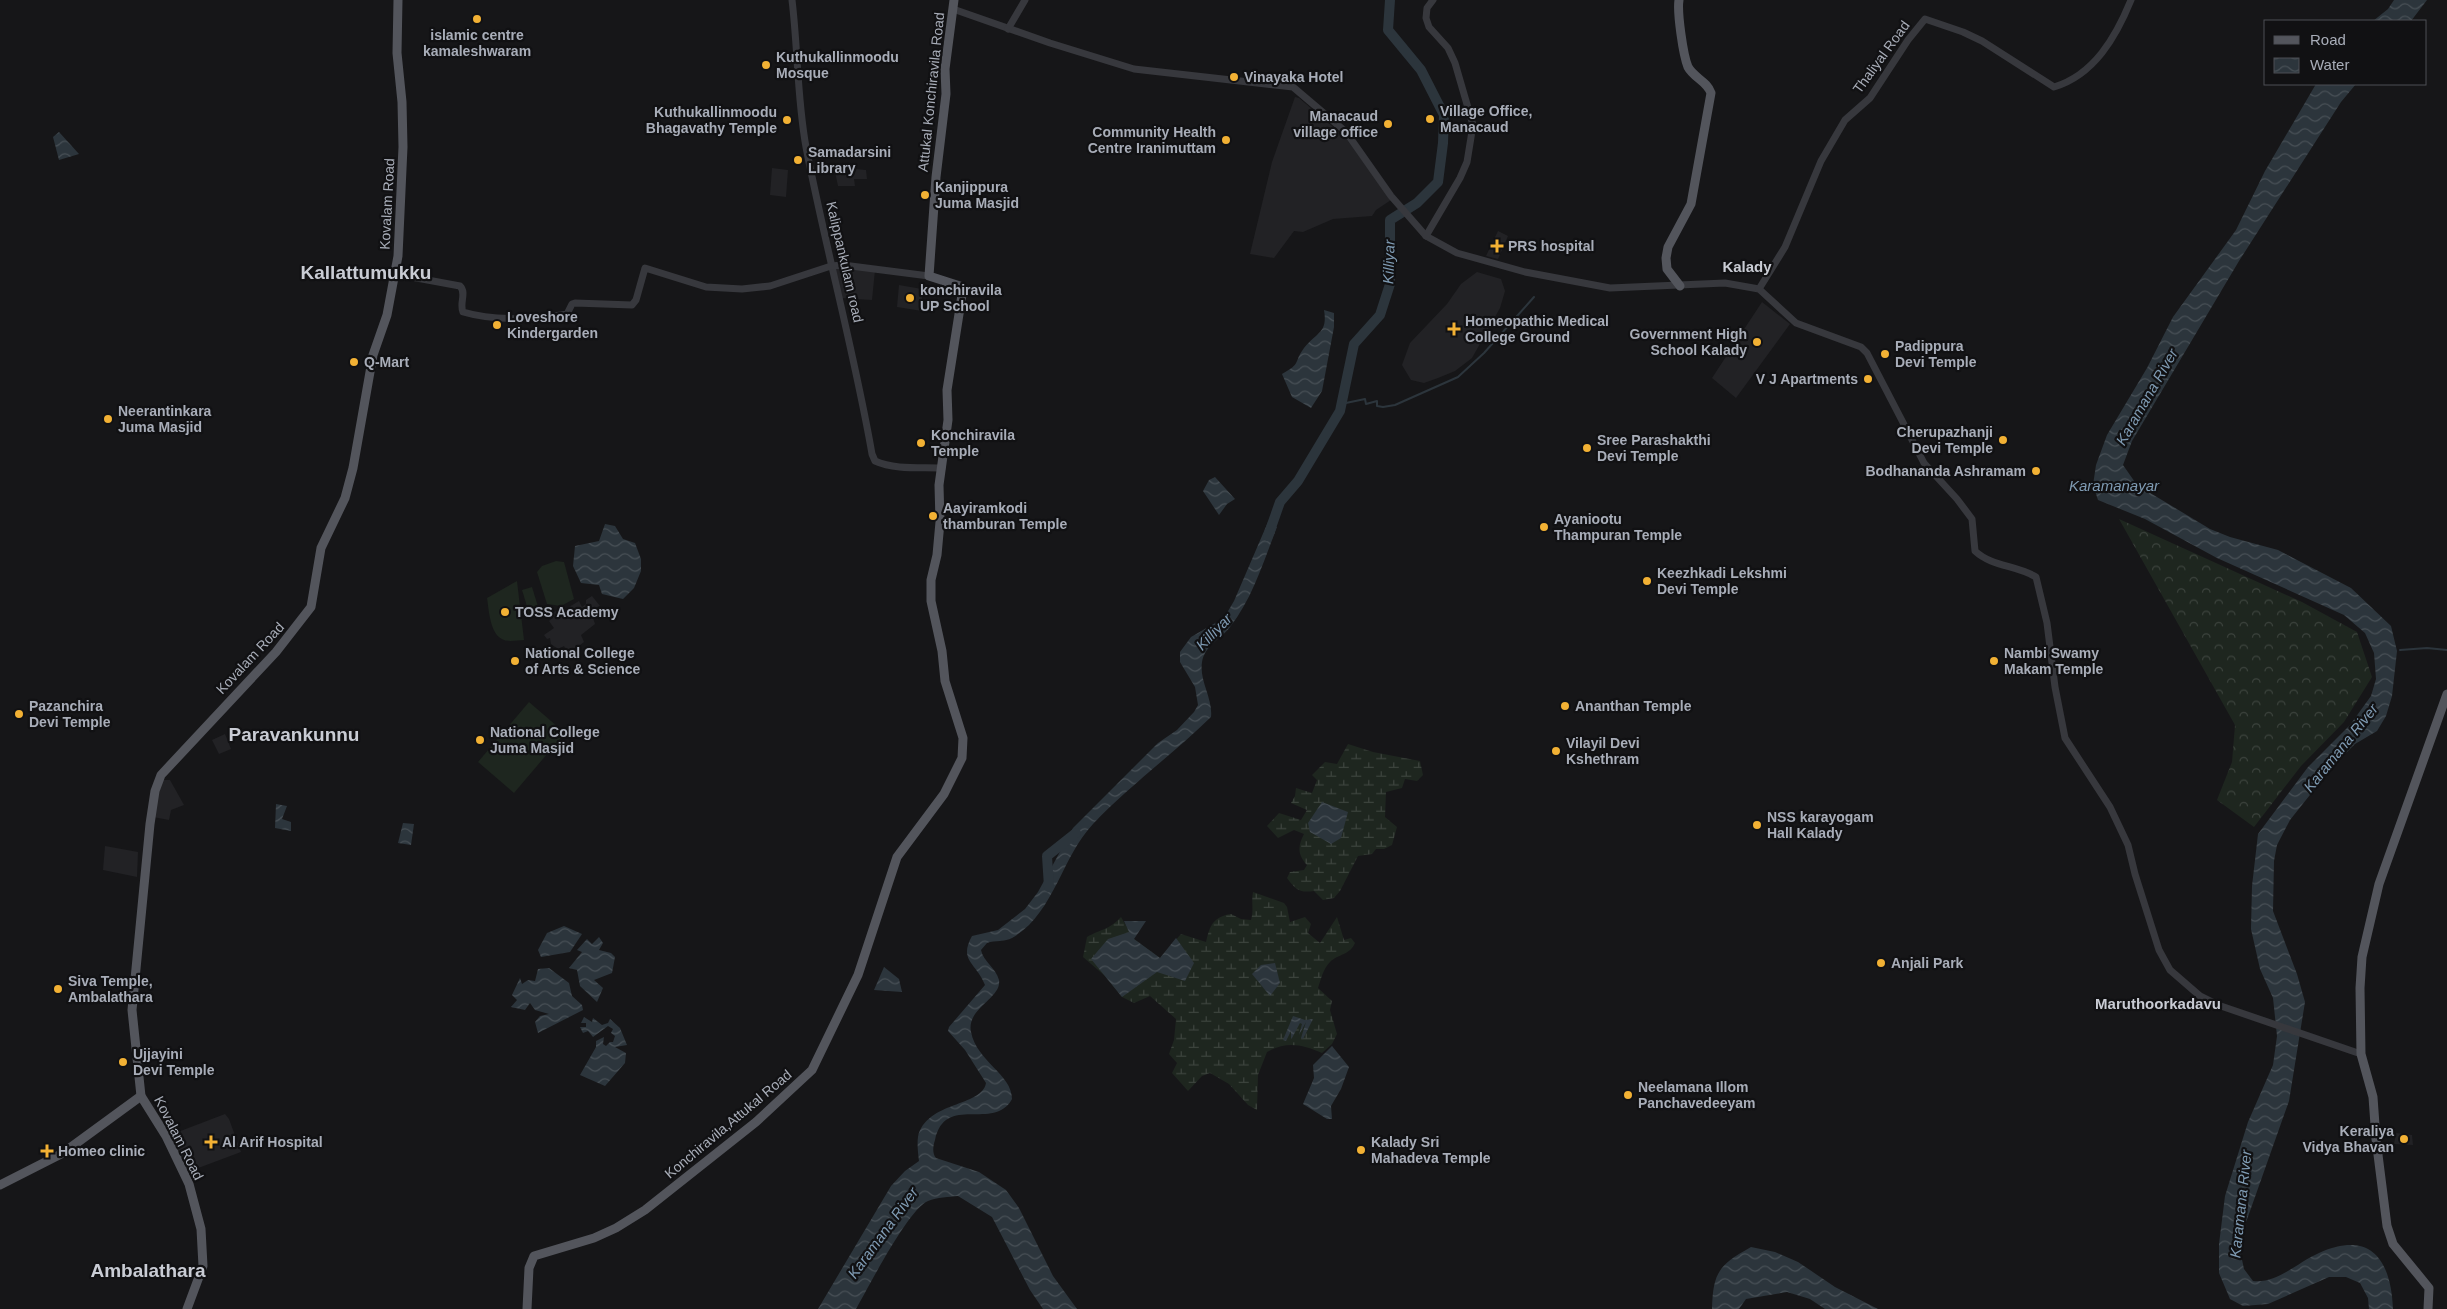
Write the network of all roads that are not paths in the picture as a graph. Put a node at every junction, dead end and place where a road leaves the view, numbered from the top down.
1 (398, 0) edge
2 (792, 0) edge
3 (1024, 0) edge
4 (1433, 0) edge
5 (1679, 0) edge
6 (2131, 0) edge
7 (953, 4) edge
8 (1008, 29) junction
9 (1426, 236) junction
10 (831, 266) junction
11 (395, 274) junction
12 (929, 276) junction
13 (1680, 286) junction
14 (1759, 289) junction
15 (942, 468) junction
16 (2447, 694) edge
17 (2362, 1054) junction
18 (141, 1096) junction
19 (0, 1184) edge
20 (187, 1309) edge
21 (527, 1309) edge
22 (2428, 1309) edge

1 - 11 main road, Kovalam Road
2 - 10 street, Kalippankulam road
3 - 8 street
4 - 9 street
5 - 13 main road
6 - 14 street, Thaliyal Road
7 - 8 street
7 - 12 main road, Attukal Konchiravila Road
8 - 9 street
9 - 13 street
10 - 11 street
10 - 12 street
10 - 15 street, Kalippankulam road
11 - 18 main road, Kovalam Road
12 - 15 main road
13 - 14 street
14 - 17 street
15 - 21 main road, Konchiravila,Attukal Road
16 - 17 main road
17 - 22 main road
18 - 19 main road
18 - 20 main road, Kovalam Road

